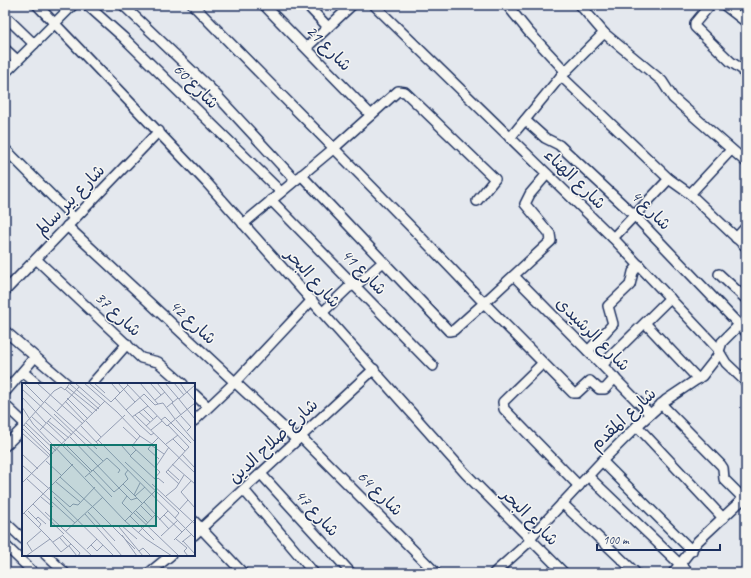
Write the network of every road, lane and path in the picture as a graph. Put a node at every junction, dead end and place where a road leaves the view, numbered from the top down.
1 (37, 5) edge
2 (74, 5) edge
3 (87, 5) edge
4 (123, 5) edge
5 (193, 5) edge
6 (264, 5) edge
7 (307, 5) edge
8 (374, 5) edge
9 (507, 5) edge
10 (580, 5) edge
11 (710, 5) edge
12 (724, 5) edge
13 (349, 6) edge
14 (5, 16) edge
15 (746, 22) edge
16 (55, 24) junction
17 (328, 27) junction
18 (604, 33) junction
19 (34, 44) junction
20 (307, 47) junction
21 (5, 49) edge
22 (17, 60) junction
23 (5, 73) edge
24 (563, 74) junction
25 (746, 78) edge
26 (371, 115) junction
27 (525, 120) junction
28 (158, 130) junction
29 (510, 138) junction
30 (5, 149) edge
31 (333, 149) junction
32 (731, 150) junction
33 (745, 159) edge
34 (547, 174) junction
35 (298, 177) junction
36 (669, 179) junction
37 (280, 192) junction
38 (690, 194) junction
39 (271, 200) junction
40 (478, 201) dead end
41 (634, 215) junction
42 (74, 218) junction
43 (243, 224) junction
44 (67, 226) junction
45 (746, 227) edge
46 (613, 238) junction
47 (736, 238) junction
48 (746, 247) edge
49 (36, 259) junction
50 (383, 262) junction
51 (639, 265) junction
52 (719, 274) dead end
53 (514, 276) junction
54 (354, 285) junction
55 (5, 292) edge
56 (670, 298) junction
57 (746, 299) edge
58 (312, 300) junction
59 (484, 303) junction
60 (323, 312) junction
61 (645, 323) junction
62 (743, 328) edge
63 (5, 331) edge
64 (127, 344) junction
65 (588, 351) junction
66 (719, 351) junction
67 (35, 358) junction
68 (543, 363) junction
69 (602, 365) junction
70 (433, 366) dead end
71 (374, 370) junction
72 (23, 372) junction
73 (615, 378) junction
74 (698, 379) junction
75 (235, 382) junction
76 (746, 382) edge
77 (36, 383) edge
78 (66, 383) edge
79 (93, 383) edge
80 (182, 383) edge
81 (5, 392) edge
82 (195, 395) edge
83 (661, 404) junction
84 (5, 405) edge
85 (208, 407) junction
86 (650, 414) junction
87 (195, 420) edge
88 (22, 421) edge
89 (637, 426) junction
90 (22, 429) edge
91 (8, 436) edge
92 (299, 438) junction
93 (5, 446) edge
94 (602, 461) junction
95 (261, 474) junction
96 (588, 476) junction
97 (578, 486) junction
98 (244, 490) junction
99 (745, 500) edge
100 (562, 503) junction
101 (723, 518) junction
102 (5, 522) edge
103 (195, 522) edge
104 (202, 528) junction
105 (195, 534) edge
106 (22, 538) edge
107 (529, 540) junction
108 (5, 545) edge
109 (692, 551) junction
110 (47, 556) edge
111 (168, 556) edge
112 (681, 565) junction
113 (496, 572) edge
114 (34, 573) edge
115 (65, 573) edge
116 (150, 573) edge
117 (243, 573) edge
118 (314, 573) edge
119 (351, 573) edge
120 (436, 573) edge
121 (564, 573) edge
122 (636, 573) edge
123 (673, 573) edge
124 (689, 573) edge

1 - 16 street, شارع البحر
2 - 16 street
3 - 37 street, شارع 60
4 - 35 street
5 - 31 street
6 - 20 street, شارع 21
7 - 17 street
8 - 29 street, شارع الهناء
9 - 24 street
10 - 18 street
11 - 25 street
12 - 15 street
13 - 17 street
14 - 19 street
16 - 19 street
16 - 28 street, شارع البحر
17 - 20 street
18 - 24 street
18 - 32 street
19 - 22 street
20 - 26 street, شارع 21
21 - 22 street
22 - 23 street
24 - 27 street
24 - 36 street
26 - 31 street
26 - 40 street
27 - 29 street
27 - 41 street, شارع 4
28 - 42 street, شارع بير سالم
28 - 43 street, شارع البحر
29 - 34 street, شارع الهناء
30 - 42 street
31 - 35 street
31 - 59 street
32 - 33 street
32 - 38 street
34 - 46 street, شارع الهناء
34 - 53 street
35 - 37 street
35 - 50 street
36 - 38 street
36 - 41 street
37 - 39 street
38 - 47 street
39 - 43 street
39 - 54 street, شارع 41
41 - 46 street
41 - 62 street, شارع 4
42 - 44 street, شارع بير سالم
43 - 58 street, شارع البحر
44 - 49 street, شارع بير سالم
44 - 75 street, شارع 42
45 - 47 street
46 - 51 street, شارع الهناء
47 - 48 street
49 - 55 street, شارع بير سالم
49 - 64 street, شارع 37
50 - 54 street
50 - 59 street
51 - 56 street, شارع الهناء
51 - 65 street
52 - 57 street
53 - 59 street
53 - 65 street, شارع الرشيدى
54 - 60 street
54 - 70 street, شارع 41
56 - 61 street
56 - 66 street, شارع الهناء
58 - 60 street, شارع البحر
58 - 75 street
59 - 68 street
60 - 71 street, شارع البحر
61 - 69 street
61 - 74 street
62 - 66 street, شارع المقدم
63 - 67 street
64 - 79 street
64 - 80 street, شارع 37
65 - 69 street, شارع الرشيدى
66 - 74 street, شارع المقدم
66 - 76 street, شارع الهناء
67 - 72 street
67 - 78 street
68 - 73 street
68 - 97 street
69 - 73 street, شارع الرشيدى
71 - 92 street, شارع صلاح الدين
71 - 107 street, شارع البحر
72 - 77 street
72 - 81 street
73 - 86 street, شارع الرشيدى
74 - 83 street, شارع المقدم
75 - 85 street
75 - 92 street, شارع 42
82 - 85 street
83 - 86 street, شارع المقدم
83 - 99 street
84 - 88 street
85 - 87 street
86 - 89 street, شارع المقدم
89 - 94 street, شارع المقدم
89 - 101 street
90 - 91 street
91 - 93 street
92 - 95 street, شارع صلاح الدين
92 - 120 street, شارع 64
94 - 96 street, شارع المقدم
94 - 109 street
95 - 98 street, شارع صلاح الدين
95 - 119 street, شارع 47
96 - 97 street, شارع المقدم
96 - 112 street
97 - 100 street, شارع المقدم
98 - 104 street, شارع صلاح الدين
98 - 118 street
99 - 101 street
100 - 107 street, شارع المقدم
100 - 122 street
101 - 109 street
102 - 106 street
103 - 104 street
104 - 105 street, شارع صلاح الدين
104 - 117 street
107 - 113 street, شارع المقدم
107 - 121 street, شارع البحر
108 - 114 street
109 - 112 street
110 - 115 street
111 - 116 street
112 - 123 street
112 - 124 street

